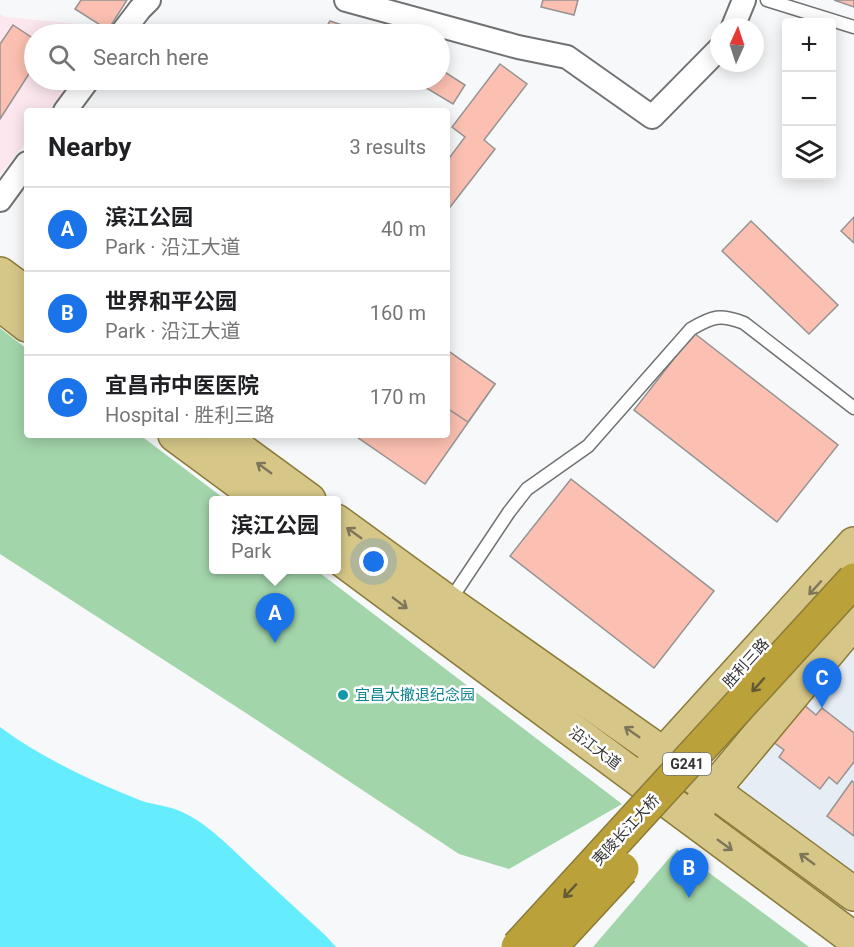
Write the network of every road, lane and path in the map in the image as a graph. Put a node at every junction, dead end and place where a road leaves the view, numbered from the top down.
1 (149, 0) edge
2 (346, 0) edge
3 (744, 0) edge
4 (767, 0) edge
5 (737, 18) edge
6 (129, 24) edge
7 (434, 24) edge
8 (854, 27) edge
9 (450, 28) edge
10 (710, 58) edge
11 (81, 90) edge
12 (67, 108) edge
13 (24, 167) edge
14 (0, 200) edge
15 (0, 274) edge
16 (24, 292) edge
17 (0, 304) edge
18 (24, 323) edge
19 (854, 408) edge
20 (179, 438) edge
21 (224, 438) edge
22 (256, 496) edge
23 (302, 496) edge
24 (341, 525) edge
25 (854, 544) edge
26 (341, 559) edge
27 (854, 580) edge
28 (449, 603) junction
29 (854, 606) edge
30 (854, 621) edge
31 (663, 754) junction
32 (639, 781) junction
33 (713, 791) junction
34 (690, 818) junction
35 (854, 894) edge
36 (854, 939) edge
37 (518, 947) edge
38 (550, 947) edge

1 - 6 street
2 - 7 street
3 - 5 street
4 - 8 lane
9 - 10 street
11 - 12 street
13 - 14 street
15 - 16 main road
17 - 18 main road
19 - 28 lane
20 - 22 main road
23 -> 21 main road
28 -> 24 main road
25 -> 31 main road, 胜利三路
26 -> 32 main road, 沿江大道
27 -> 37 highway, 夷陵长江大桥 / G241, bridge
31 -> 28 main road
29 - 38 highway, 夷陵长江大桥 / G241, bridge
30 - 33 main road
31 - 32 main road, 胜利三路
31 - 33 main road
32 - 34 main road, 沿江大道
33 - 34 main road
35 -> 33 main road
34 -> 36 main road, 沿江大道

